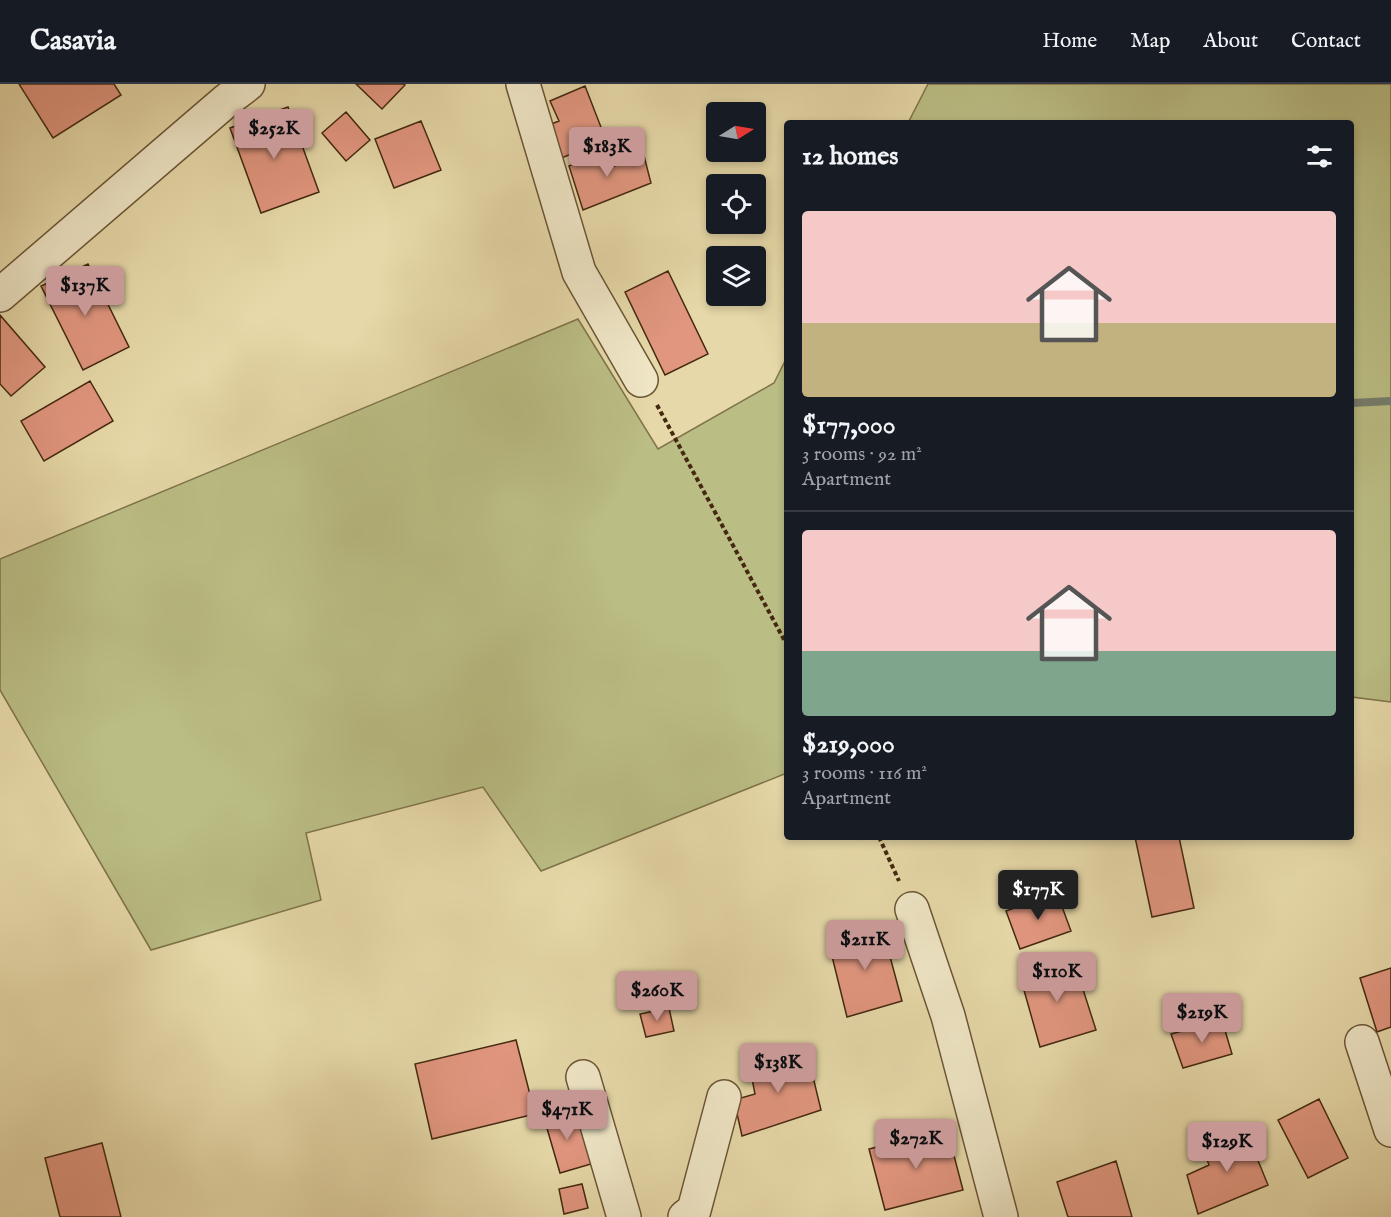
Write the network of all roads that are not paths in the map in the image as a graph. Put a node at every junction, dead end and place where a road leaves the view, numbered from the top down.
1 (248, 84) edge
2 (524, 84) edge
3 (0, 295) edge
4 (641, 380) road end
5 (912, 909) road end
6 (1362, 1042) dead end
7 (583, 1077) dead end
8 (724, 1097) dead end
9 (1391, 1130) edge
10 (624, 1217) edge
11 (685, 1217) edge
12 (1001, 1217) edge

1 - 3 street
2 - 4 street
5 - 12 street
6 - 9 street
7 - 10 street
8 - 11 street

